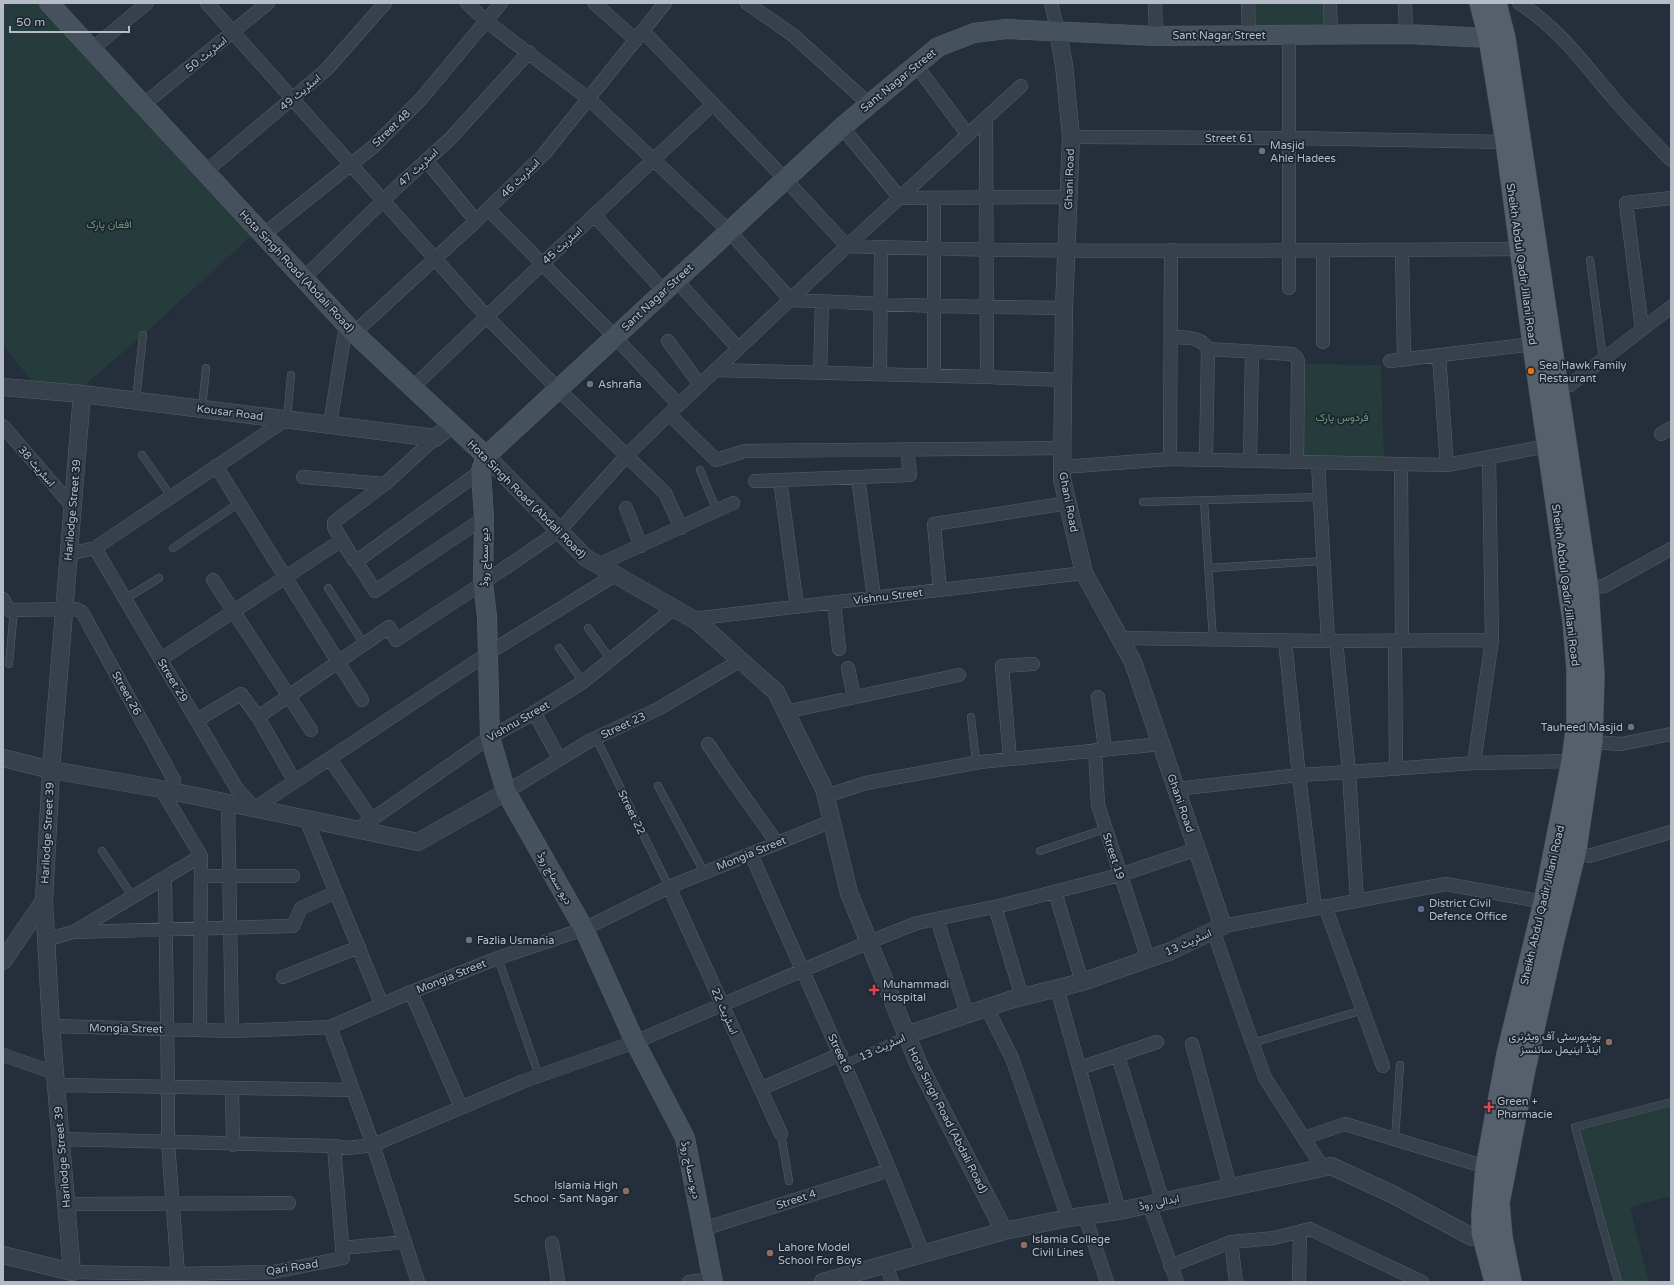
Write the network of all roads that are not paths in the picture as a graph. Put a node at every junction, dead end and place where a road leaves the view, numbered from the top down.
1 (49, 3) edge
2 (147, 3) edge
3 (207, 3) edge
4 (268, 3) edge
5 (385, 3) edge
6 (467, 3) edge
7 (501, 3) edge
8 (594, 3) edge
9 (665, 3) edge
10 (747, 3) edge
11 (1051, 3) edge
12 (1155, 3) edge
13 (1248, 3) edge
14 (1330, 3) edge
15 (1406, 3) edge
16 (1493, 3) edge
17 (1519, 3) edge
18 (1533, 7) edge
19 (486, 21) junction
20 (233, 32) junction
21 (1058, 32) junction
22 (1406, 34) junction
23 (1249, 35) junction
24 (1289, 35) junction
25 (1331, 35) junction
26 (639, 36) junction
27 (1156, 36) junction
28 (1489, 38) junction
29 (92, 49) junction
30 (529, 52) junction
31 (916, 65) junction
32 (1021, 86) dead end
33 (292, 98) junction
34 (589, 99) junction
35 (713, 104) junction
36 (869, 104) junction
37 (143, 105) junction
38 (986, 119) junction
39 (842, 127) junction
40 (968, 135) junction
41 (1071, 137) junction
42 (1288, 138) junction
43 (1506, 142) junction
44 (654, 159) junction
45 (426, 160) junction
46 (1671, 160) edge
47 (350, 164) junction
48 (205, 172) junction
49 (785, 179) junction
50 (987, 197) junction
51 (1069, 197) junction
52 (900, 198) junction
53 (934, 198) junction
54 (1671, 198) edge
55 (383, 201) junction
56 (488, 209) junction
57 (594, 215) junction
58 (476, 221) junction
59 (729, 231) junction
60 (263, 235) junction
61 (847, 246) junction
62 (881, 248) junction
63 (1520, 249) junction
64 (935, 250) junction
65 (1171, 250) junction
66 (1289, 250) junction
67 (1323, 250) junction
68 (1402, 250) junction
69 (987, 251) junction
70 (1067, 251) junction
71 (436, 258) junction
72 (1590, 260) dead end
73 (543, 263) junction
74 (303, 279) junction
75 (670, 286) junction
76 (1289, 288) dead end
77 (791, 300) junction
78 (822, 301) junction
79 (881, 303) junction
80 (934, 306) junction
81 (987, 306) junction
82 (1671, 307) edge
83 (1064, 308) junction
84 (487, 317) junction
85 (350, 329) junction
86 (1642, 329) junction
87 (143, 335) dead end
88 (614, 337) junction
89 (1171, 337) junction
90 (668, 341) dead end
91 (1323, 342) dead end
92 (1533, 344) junction
93 (738, 348) junction
94 (1208, 349) junction
95 (1252, 352) junction
96 (1438, 356) junction
97 (1603, 359) junction
98 (1404, 360) junction
99 (1390, 361) dead end
100 (206, 368) dead end
101 (715, 370) junction
102 (820, 373) junction
103 (880, 374) junction
104 (291, 375) dead end
105 (934, 376) junction
106 (987, 377) junction
107 (1064, 380) junction
108 (700, 385) junction
109 (3, 387) edge
110 (412, 388) junction
111 (1559, 388) junction
112 (558, 389) junction
113 (82, 394) junction
114 (136, 401) junction
115 (202, 409) junction
116 (674, 409) junction
117 (286, 419) junction
118 (330, 424) junction
119 (452, 424) junction
120 (3, 426) edge
121 (436, 438) junction
122 (1548, 446) junction
123 (1063, 448) junction
124 (908, 449) junction
125 (142, 455) dead end
126 (627, 455) junction
127 (1489, 457) junction
128 (1170, 459) junction
129 (1206, 460) junction
130 (1250, 461) junction
131 (1297, 462) junction
132 (1318, 462) junction
133 (483, 463) junction
134 (1401, 465) junction
135 (1447, 465) junction
136 (216, 466) junction
137 (1062, 467) junction
138 (700, 470) dead end
139 (303, 477) dead end
140 (858, 477) junction
141 (780, 480) junction
142 (754, 481) dead end
143 (385, 484) junction
144 (171, 496) junction
145 (1320, 497) junction
146 (1204, 501) junction
147 (1143, 502) dead end
148 (239, 503) junction
149 (733, 503) dead end
150 (1068, 504) junction
151 (72, 506) junction
152 (626, 508) dead end
153 (717, 511) junction
154 (484, 518) junction
155 (681, 528) junction
156 (559, 531) junction
157 (342, 540) junction
158 (642, 546) junction
159 (95, 548) junction
160 (173, 548) dead end
161 (1671, 549) edge
162 (68, 554) junction
163 (356, 561) junction
164 (1323, 561) junction
165 (598, 565) junction
166 (1209, 568) junction
167 (1084, 573) junction
168 (615, 575) junction
169 (285, 577) junction
170 (159, 578) dead end
171 (213, 580) dead end
172 (483, 583) junction
173 (328, 588) dead end
174 (1588, 588) junction
175 (940, 590) junction
176 (874, 598) junction
177 (125, 599) junction
178 (3, 600) edge
179 (834, 602) junction
180 (797, 607) junction
181 (674, 608) junction
182 (14, 610) junction
183 (65, 610) junction
184 (233, 611) junction
185 (692, 619) junction
186 (588, 628) dead end
187 (1120, 638) junction
188 (1213, 640) junction
189 (1285, 640) junction
190 (1492, 640) junction
191 (1332, 641) junction
192 (1398, 641) junction
193 (364, 644) junction
194 (559, 648) dead end
195 (839, 650) dead end
196 (487, 654) junction
197 (161, 660) junction
198 (611, 660) junction
199 (741, 660) junction
200 (338, 662) junction
201 (9, 664) dead end
202 (1033, 664) dead end
203 (848, 668) dead end
204 (959, 674) dead end
205 (583, 682) junction
206 (288, 696) junction
207 (854, 697) junction
208 (1098, 697) dead end
209 (362, 700) dead end
210 (534, 712) junction
211 (785, 712) junction
212 (258, 717) junction
213 (971, 717) dead end
214 (196, 720) junction
215 (311, 730) dead end
216 (1671, 734) edge
217 (490, 737) junction
218 (596, 738) junction
219 (1592, 742) junction
220 (708, 744) dead end
221 (1161, 744) junction
222 (1100, 750) junction
223 (3, 758) edge
224 (559, 758) junction
225 (330, 759) junction
226 (1010, 759) junction
227 (1572, 761) junction
228 (976, 762) junction
229 (1474, 763) junction
230 (1396, 769) junction
231 (51, 770) junction
232 (1348, 772) junction
233 (1299, 775) junction
234 (295, 782) junction
235 (658, 786) dead end
236 (1177, 789) junction
237 (167, 790) junction
238 (506, 792) junction
239 (826, 796) junction
240 (228, 803) junction
241 (255, 808) junction
242 (306, 819) junction
243 (372, 820) junction
244 (832, 821) junction
245 (358, 829) junction
246 (1105, 829) junction
247 (1671, 832) edge
248 (777, 843) junction
249 (1197, 850) junction
250 (1576, 850) junction
251 (102, 851) dead end
252 (1040, 851) dead end
253 (751, 854) junction
254 (201, 856) junction
255 (704, 872) junction
256 (1120, 875) junction
257 (201, 876) junction
258 (229, 876) junction
259 (293, 876) dead end
260 (165, 878) junction
261 (669, 887) junction
262 (336, 892) junction
263 (1055, 892) junction
264 (133, 897) junction
265 (1357, 900) junction
266 (44, 901) junction
267 (1544, 902) junction
268 (996, 907) junction
269 (1320, 907) junction
270 (937, 919) junction
271 (230, 928) junction
272 (1218, 928) junction
273 (200, 929) junction
274 (584, 929) junction
275 (166, 930) junction
276 (73, 932) junction
277 (46, 940) junction
278 (869, 942) junction
279 (359, 947) junction
280 (498, 958) junction
281 (1148, 959) junction
282 (3, 961) edge
283 (802, 970) junction
284 (282, 977) dead end
285 (1082, 982) junction
286 (1056, 988) junction
287 (411, 992) junction
288 (1022, 997) junction
289 (382, 1005) junction
290 (722, 1005) junction
291 (987, 1008) junction
292 (1363, 1010) junction
293 (967, 1014) junction
294 (51, 1026) junction
295 (330, 1027) junction
296 (167, 1028) junction
297 (200, 1030) junction
298 (232, 1030) junction
299 (906, 1035) junction
300 (635, 1042) junction
301 (1157, 1042) dead end
302 (1252, 1043) junction
303 (1192, 1044) dead end
304 (3, 1055) edge
305 (1118, 1056) junction
306 (843, 1059) junction
307 (1400, 1065) dead end
308 (1383, 1066) dead end
309 (1080, 1068) junction
310 (539, 1076) junction
311 (56, 1079) junction
312 (168, 1087) junction
313 (232, 1088) junction
314 (760, 1089) junction
315 (353, 1090) junction
316 (1671, 1102) edge
317 (461, 1107) junction
318 (781, 1134) joint
319 (1304, 1138) junction
320 (60, 1139) junction
321 (1395, 1139) junction
322 (168, 1143) junction
323 (233, 1145) junction
324 (373, 1145) junction
325 (334, 1146) junction
326 (1486, 1167) junction
327 (1323, 1168) junction
328 (890, 1170) junction
329 (789, 1181) dead end
330 (1230, 1187) junction
331 (173, 1203) junction
332 (290, 1203) dead end
333 (1156, 1203) junction
334 (66, 1204) junction
335 (1119, 1211) junction
336 (1076, 1217) junction
337 (703, 1229) junction
338 (1004, 1231) junction
339 (1300, 1232) junction
340 (1482, 1233) junction
341 (405, 1242) junction
342 (1231, 1242) junction
343 (552, 1243) dead end
344 (342, 1253) junction
345 (923, 1254) junction
346 (3, 1256) edge
347 (886, 1264) junction
348 (1170, 1266) junction
349 (72, 1272) junction
350 (178, 1274) junction
351 (849, 1278) edge
352 (713, 1281) edge
353 (418, 1282) edge
354 (558, 1282) edge
355 (689, 1282) edge
356 (823, 1282) edge
357 (892, 1282) edge
358 (1107, 1282) edge
359 (1177, 1282) edge
360 (1236, 1282) edge
361 (1299, 1282) edge
362 (1422, 1282) edge
363 (1498, 1282) edge
364 (1618, 1282) edge

1 - 29 main road, Hota Singh Road (Abdali Road)
2 - 29 street
3 - 20 street
4 - 20 street, اسٹریٹ 50
5 - 33 street, اسٹریٹ 49
6 - 19 street
7 - 19 street, Street 48
8 - 26 street
9 - 26 street, اسٹریٹ 46
10 - 36 street
11 - 21 street, Ghani Road
12 - 27 street
13 - 23 street
14 - 25 street
15 - 22 street
16 - 28 main road, Sheikh Abdul Qadir Jillani Road
16 - 111 main road, Sheikh Abdul Qadir Jillani Road
17 - 18 street
18 - 46 street
19 - 30 street
19 - 47 street, Street 48
20 - 33 street
20 - 37 street, اسٹریٹ 50
21 - 27 main road, Sant Nagar Street
21 - 31 main road, Sant Nagar Street
21 - 41 street, Ghani Road
22 - 25 main road, Sant Nagar Street
22 - 28 main road, Sant Nagar Street
23 - 24 main road, Sant Nagar Street
23 - 27 main road, Sant Nagar Street
24 - 25 main road, Sant Nagar Street
24 - 42 street
26 - 34 street, اسٹریٹ 46
26 - 35 street
28 - 43 main road, Sheikh Abdul Qadir Jillani Road
29 - 37 main road, Hota Singh Road (Abdali Road)
30 - 34 street
30 - 45 street, اسٹریٹ 47
31 - 36 main road, Sant Nagar Street
31 - 40 street
32 - 38 street
33 - 47 street
33 - 48 street, اسٹریٹ 49
34 - 44 street
34 - 56 street, اسٹریٹ 46
35 - 44 street, اسٹریٹ 45
35 - 49 street
36 - 39 main road, Sant Nagar Street
37 - 48 main road, Hota Singh Road (Abdali Road)
38 - 40 street
38 - 50 street
39 - 49 main road, Sant Nagar Street
39 - 52 street
40 - 52 street
41 - 42 street, Street 61
41 - 51 street, Ghani Road
42 - 43 street, Street 61
42 - 66 street
43 - 63 main road, Sheikh Abdul Qadir Jillani Road
44 - 57 street, اسٹریٹ 45
44 - 59 street
45 - 55 street, اسٹریٹ 47
45 - 58 street
47 - 55 street
47 - 60 street, Street 48
48 - 60 main road, Hota Singh Road (Abdali Road)
49 - 59 main road, Sant Nagar Street
49 - 61 street
50 - 51 street
50 - 53 street
50 - 69 street
51 - 70 street, Ghani Road
52 - 53 street
52 - 61 street
53 - 64 street
54 - 86 street
55 - 71 street
55 - 74 street, اسٹریٹ 47
56 - 58 street, اسٹریٹ 46
56 - 73 street
57 - 73 street, اسٹریٹ 45
57 - 75 street
58 - 71 street, اسٹریٹ 46
59 - 75 main road, Sant Nagar Street
59 - 77 street
60 - 74 main road, Hota Singh Road (Abdali Road)
61 - 62 street
61 - 77 street
62 - 64 street
62 - 79 street
63 - 68 street
63 - 92 main road, Sheikh Abdul Qadir Jillani Road
64 - 69 street
64 - 80 street
65 - 66 street
65 - 70 street
65 - 89 street
66 - 67 street
66 - 76 street
67 - 68 street
67 - 91 street
68 - 98 street
69 - 70 street
69 - 81 street
70 - 83 street, Ghani Road
71 - 84 street
71 - 85 street, اسٹریٹ 46
72 - 97 lane
73 - 84 street, اسٹریٹ 45
73 - 88 street
74 - 85 main road, Hota Singh Road (Abdali Road)
75 - 88 main road, Sant Nagar Street
75 - 93 street
77 - 78 street
77 - 93 street
78 - 79 street
78 - 102 street
79 - 80 street
79 - 103 street
80 - 81 street
80 - 105 street
81 - 83 street
81 - 106 street
82 - 86 street
83 - 107 street, Ghani Road
84 - 110 street, اسٹریٹ 45
84 - 112 street
85 - 110 main road, Hota Singh Road (Abdali Road)
85 - 118 street
86 - 97 street
87 - 114 lane
88 - 112 main road, Sant Nagar Street
88 - 116 street
89 - 94 street
89 - 128 street
90 - 108 street
92 - 96 street
92 - 122 main road, Sheikh Abdul Qadir Jillani Road
93 - 101 street
94 - 95 street
94 - 129 street
95 - 130 street
95 - 131 street
96 - 98 street
96 - 135 street
97 - 111 street
98 - 99 street
100 - 115 lane
101 - 102 street
101 - 108 street
102 - 103 street
103 - 105 street
104 - 117 lane
105 - 106 street
106 - 107 street
107 - 123 street, Ghani Road
108 - 116 street
109 - 113 street, Kousar Road
110 - 119 main road, Hota Singh Road (Abdali Road)
111 - 174 main road, Sheikh Abdul Qadir Jillani Road
112 - 126 street
112 - 133 main road, Sant Nagar Street
113 - 114 street, Kousar Road
113 - 151 street, Harilodge Street 39
114 - 115 street, Kousar Road
115 - 117 street, Kousar Road
116 - 124 street
116 - 126 street
117 - 118 street, Kousar Road
117 - 136 street
118 - 121 street, Kousar Road
119 - 121 street
119 - 133 main road, Hota Singh Road (Abdali Road)
120 - 151 street, اسٹریٹ 38
121 - 143 street
122 - 127 street
122 - 227 main road, Sheikh Abdul Qadir Jillani Road
123 - 124 street
123 - 137 street, Ghani Road
124 - 140 street
125 - 144 lane
126 - 155 street
126 - 156 street
127 - 135 street
127 - 190 street
128 - 129 street
128 - 137 street
129 - 130 street
130 - 131 street
131 - 132 street
132 - 134 street
132 - 145 street
133 - 154 main road, دیو سماج روڈ
133 - 156 street, Hota Singh Road (Abdali Road)
133 - 163 street
134 - 135 street
134 - 192 street
136 - 144 street
136 - 148 street
137 - 150 street, Ghani Road
138 - 153 lane
139 - 143 street
140 - 141 street
140 - 176 street
141 - 142 street
141 - 180 street
143 - 157 street
144 - 159 street
145 - 146 lane
145 - 164 street
146 - 147 lane
146 - 166 lane
148 - 160 lane
148 - 169 street
149 - 153 street
150 - 167 street, Ghani Road
150 - 175 street
151 - 162 street, Harilodge Street 39
152 - 158 street
153 - 155 street
154 - 163 street
154 - 172 main road, دیو سماج روڈ
155 - 158 street
156 - 165 street, Hota Singh Road (Abdali Road)
156 - 172 street
157 - 163 street
157 - 169 street
158 - 165 street
159 - 162 street
159 - 177 street, Street 29
161 - 174 street
162 - 183 street, Harilodge Street 39
164 - 166 lane
164 - 191 street
165 - 168 street, Hota Singh Road (Abdali Road)
166 - 188 lane
167 - 175 street, Vishnu Street
167 - 187 street, Ghani Road
168 - 181 street, Hota Singh Road (Abdali Road)
168 - 196 street
169 - 184 street
169 - 200 street
170 - 177 lane
171 - 184 street
172 - 193 street
172 - 196 main road, دیو سماج روڈ
173 - 193 lane
174 - 219 main road, Sheikh Abdul Qadir Jillani Road
175 - 176 street, Vishnu Street
176 - 179 street, Vishnu Street
177 - 197 street, Street 29
178 - 182 street
179 - 180 street, Vishnu Street
179 - 195 street
180 - 185 street, Vishnu Street
181 - 185 street, Hota Singh Road (Abdali Road)
181 - 198 street, Vishnu Street
182 - 183 street
182 - 201 lane
183 - 231 street, Harilodge Street 39
183 - 237 street, Street 26
184 - 197 street
184 - 206 street
185 - 199 street, Hota Singh Road (Abdali Road)
186 - 198 lane
187 - 188 street
187 - 221 street, Ghani Road
188 - 189 street
189 - 191 street
189 - 233 street
190 - 192 street
190 - 229 street
191 - 192 street
191 - 232 street
192 - 230 street
193 - 200 street
194 - 205 lane
196 - 217 main road, دیو سماج روڈ
196 - 225 street
197 - 214 street, Street 29
198 - 205 street, Vishnu Street
199 - 211 street, Hota Singh Road (Abdali Road)
199 - 218 street, Street 23
200 - 206 street
200 - 209 street
202 - 226 street
203 - 207 street
204 - 207 street
205 - 210 street, Vishnu Street
206 - 212 street
206 - 215 street
207 - 211 street
208 - 222 street, Street 19
210 - 217 street, Vishnu Street
210 - 224 street
211 - 239 street, Hota Singh Road (Abdali Road)
212 - 214 street
212 - 234 street
213 - 228 lane
214 - 241 street, Street 29
216 - 219 street
217 - 238 main road, دیو سماج روڈ
217 - 243 street, Vishnu Street
218 - 224 street, Street 23
218 - 261 lane, Street 22
219 - 250 main road, Sheikh Abdul Qadir Jillani Road
220 - 248 street
221 - 222 street
221 - 236 street, Ghani Road
222 - 226 street
222 - 246 street, Street 19
223 - 231 street
224 - 238 street, Street 23
225 - 234 street
225 - 243 street
226 - 228 street
227 - 229 street
227 - 267 main road, Sheikh Abdul Qadir Jillani Road
228 - 239 street
229 - 230 street
230 - 232 street
231 - 237 street
231 - 266 street, Harilodge Street 39
232 - 233 street
232 - 265 street
233 - 236 street
233 - 269 street
234 - 241 street
235 - 255 lane
236 - 249 street, Ghani Road
237 - 240 street
237 - 254 street
238 - 245 street
238 - 274 main road, دیو سماج روڈ
239 - 244 street, Hota Singh Road (Abdali Road)
240 - 241 street
240 - 258 street
241 - 242 street
242 - 245 street
242 - 262 street
243 - 245 street, Vishnu Street
244 - 248 street, Mongia Street
244 - 278 street, Hota Singh Road (Abdali Road)
246 - 252 lane
246 - 256 street, Street 19
247 - 250 street
248 - 253 street, Mongia Street
249 - 256 street
249 - 272 street, Ghani Road
250 - 363 main road, Sheikh Abdul Qadir Jillani Road
251 - 264 lane
253 - 255 street, Mongia Street
253 - 283 street, Street 6
254 - 257 street
254 - 260 street
255 - 261 street, Mongia Street
256 - 263 street
256 - 281 street, Street 19
257 - 258 street
257 - 273 street
258 - 259 street
258 - 271 street
260 - 264 street
260 - 275 street
261 - 274 street, Mongia Street
261 - 290 street, اسٹریٹ 22
262 - 271 street
262 - 279 street
263 - 268 street
263 - 285 street
264 - 276 street
265 - 267 street, اسٹریٹ 13
265 - 269 street, اسٹریٹ 13
266 - 277 street, Harilodge Street 39
266 - 282 street
267 - 326 main road, Sheikh Abdul Qadir Jillani Road
268 - 270 street
268 - 288 street
269 - 272 street, اسٹریٹ 13
269 - 292 street
270 - 278 street
270 - 293 street
271 - 273 street
271 - 298 street
272 - 281 street, اسٹریٹ 13
272 - 302 street
273 - 275 street
273 - 297 street
274 - 280 street, Mongia Street
274 - 300 main road, دیو سماج روڈ
275 - 276 street
275 - 296 street
276 - 277 street
277 - 294 street, Harilodge Street 39
278 - 283 street
278 - 299 street, Hota Singh Road (Abdali Road)
279 - 284 street
279 - 289 street
280 - 287 street, Mongia Street
280 - 310 lane
281 - 285 street, اسٹریٹ 13
283 - 290 street
283 - 306 street, Street 6
285 - 286 street, اسٹریٹ 13
286 - 288 street, اسٹریٹ 13
286 - 309 street
287 - 289 street, Mongia Street
287 - 317 street
288 - 291 street, اسٹریٹ 13
289 - 295 street, Mongia Street
290 - 300 street
290 - 314 street, اسٹریٹ 22
291 - 293 street, اسٹریٹ 13
291 - 336 street
292 - 302 lane
292 - 308 street
293 - 299 street, اسٹریٹ 13
294 - 296 street, Mongia Street
294 - 311 street, Harilodge Street 39
295 - 298 street, Mongia Street
295 - 315 street
296 - 297 street, Mongia Street
296 - 312 street
297 - 298 street, Mongia Street
299 - 306 lane, اسٹریٹ 13
299 - 338 street, Hota Singh Road (Abdali Road)
300 - 310 street
300 - 337 main road, دیو سماج روڈ
301 - 305 street
302 - 319 street
303 - 330 street
304 - 311 street
305 - 309 street
305 - 333 street
306 - 314 street
306 - 328 street, Street 6
307 - 321 lane
309 - 335 street
310 - 317 street
311 - 312 street
311 - 320 street, Harilodge Street 39
312 - 313 street
312 - 322 street
313 - 315 street
313 - 323 street
314 - 318 street, اسٹریٹ 22
315 - 324 street
316 - 364 lane
317 - 324 street
318 - 329 lane
319 - 321 street
319 - 327 street
320 - 322 street
320 - 334 street, Harilodge Street 39
321 - 326 street
322 - 323 street
322 - 331 street
323 - 325 street
324 - 325 street
324 - 341 street
325 - 344 street
326 - 340 main road, Sheikh Abdul Qadir Jillani Road
327 - 330 street, ابدالی روڈ
327 - 340 street, ابدالی روڈ
328 - 337 street, Street 4
328 - 345 street, Street 6
330 - 333 street, ابدالی روڈ
331 - 332 street
331 - 334 street
331 - 350 street
333 - 335 street, ابدالی روڈ
333 - 348 street
334 - 349 street, Harilodge Street 39
335 - 336 street, ابدالی روڈ
336 - 338 street, ابدالی روڈ
336 - 358 street
337 - 352 main road, دیو سماج روڈ
338 - 345 street, ابدالی روڈ
339 - 342 street
339 - 361 street
339 - 362 street
340 - 363 main road, Sheikh Abdul Qadir Jillani Road
341 - 344 street, Qari Road
341 - 353 street
342 - 348 street
342 - 360 street
343 - 354 street
344 - 350 street, Qari Road
345 - 347 street, ابدالی روڈ
346 - 349 street, Qari Road
347 - 351 street, ابدالی روڈ
347 - 357 street
348 - 359 street
349 - 350 street, Qari Road
351 - 356 street, ابدالی روڈ
352 - 355 street

